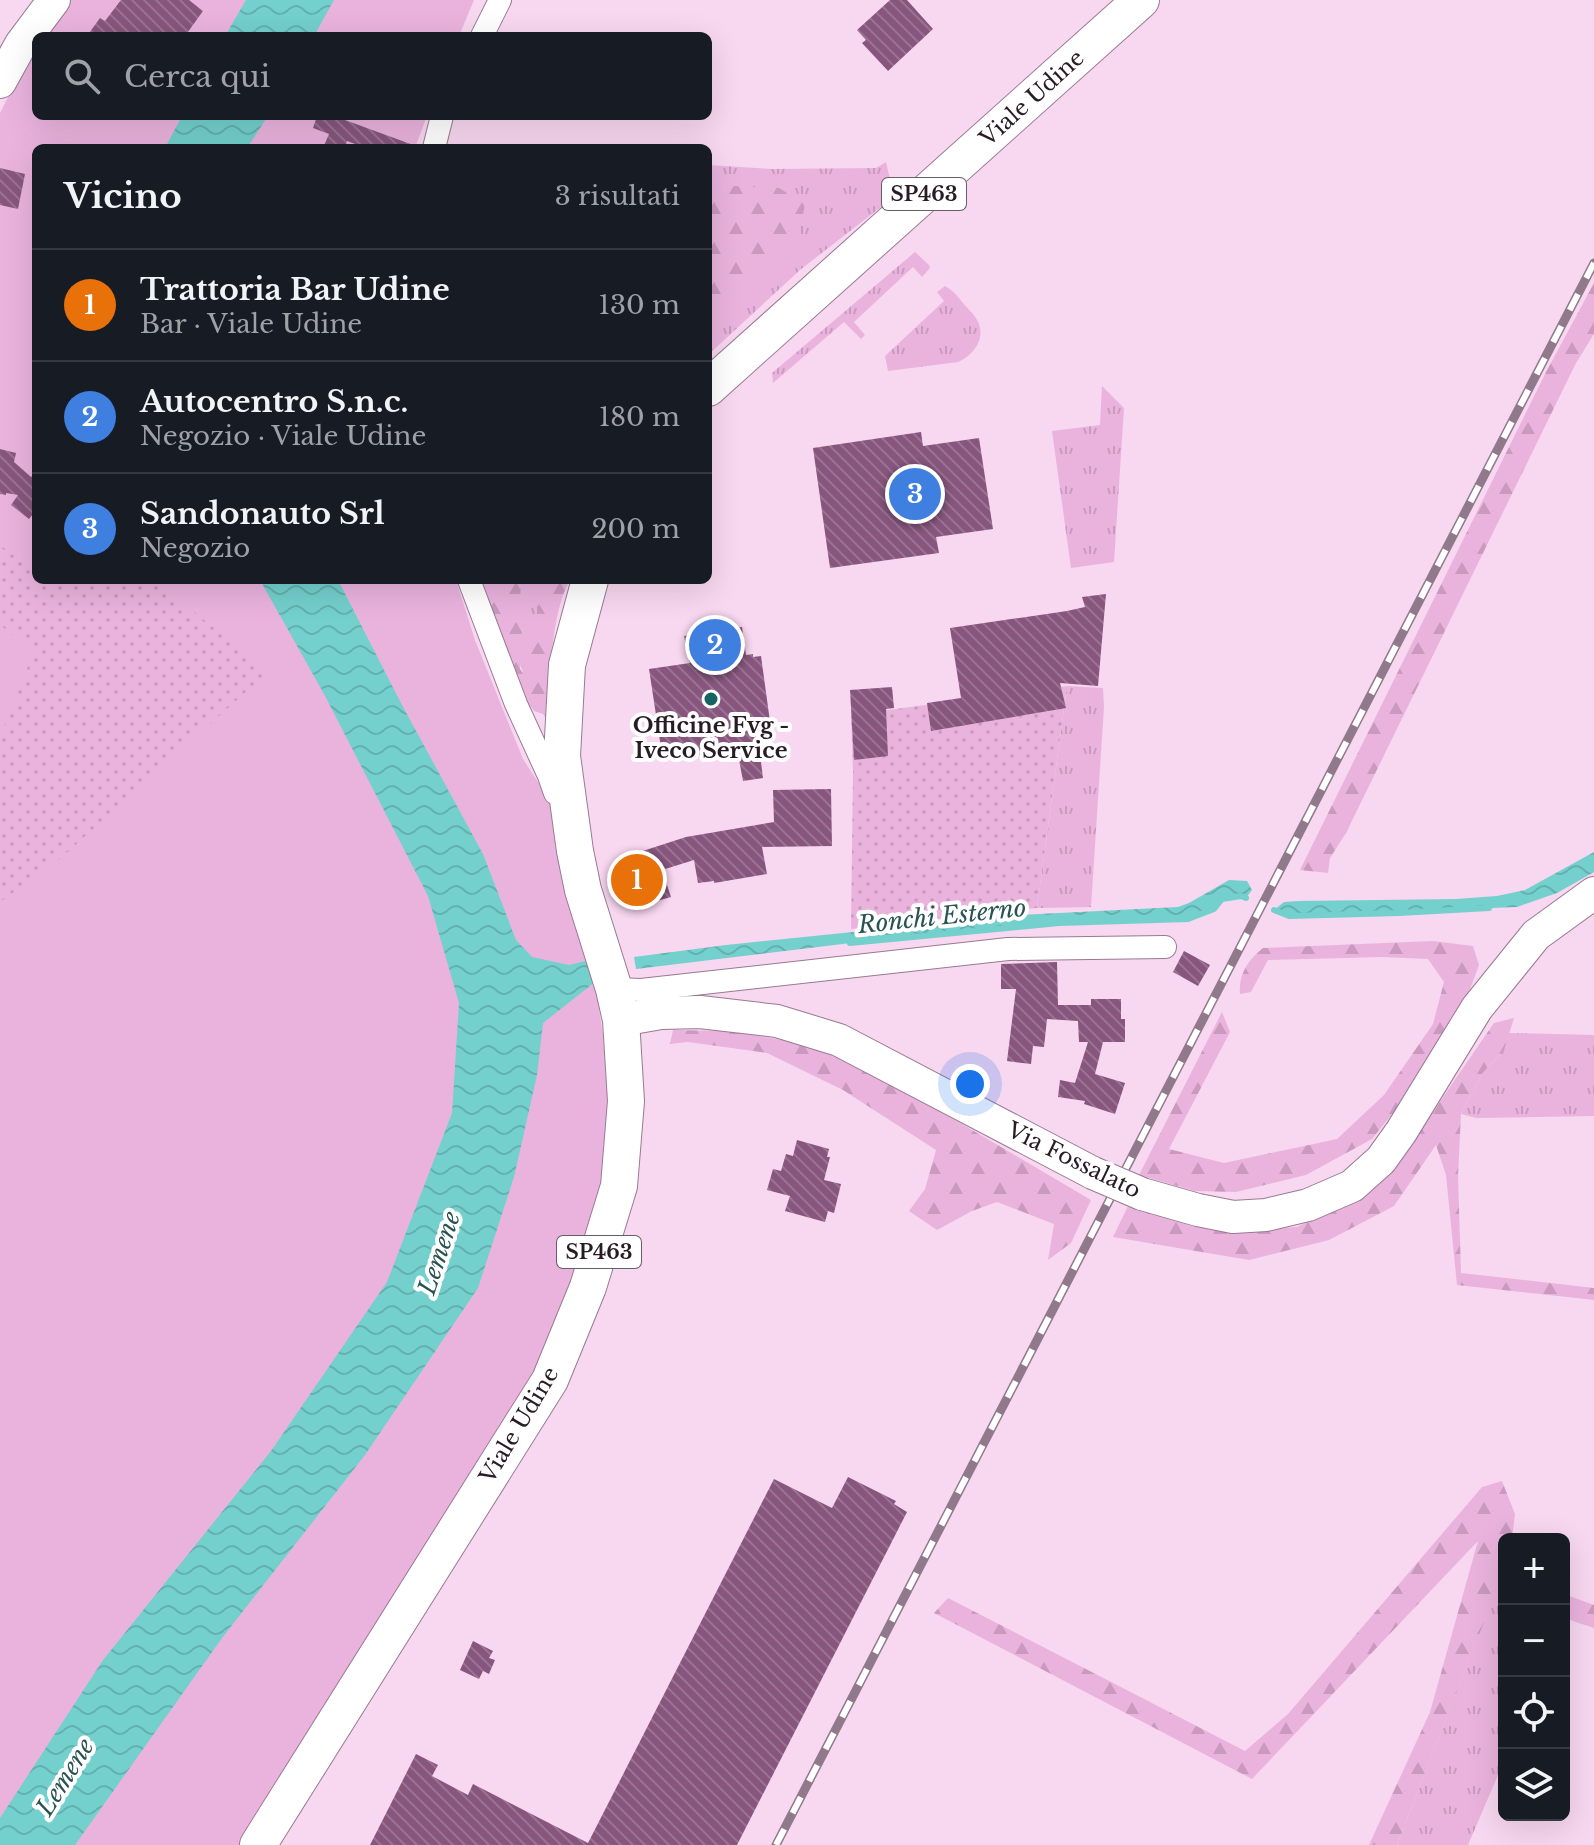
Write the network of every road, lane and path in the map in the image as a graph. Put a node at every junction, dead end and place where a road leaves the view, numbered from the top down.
1 (500, 0) edge
2 (1141, 0) edge
3 (49, 1) edge
4 (484, 32) edge
5 (0, 82) edge
6 (441, 120) edge
7 (435, 144) edge
8 (712, 384) edge
9 (471, 584) edge
10 (589, 584) edge
11 (575, 851) junction
12 (1594, 893) edge
13 (1165, 947) dead end
14 (618, 1005) junction
15 (258, 1845) edge

1 - 4 street
2 - 8 main road, Viale Udine / SP463
3 - 5 street
6 - 7 street
9 - 11 street
10 - 11 main road, Viale Udine / SP463
11 - 14 main road, Viale Udine / SP463
12 - 14 street, Via Fossalato, bridge
13 - 14 street
14 - 15 main road, Viale Udine / SP463

